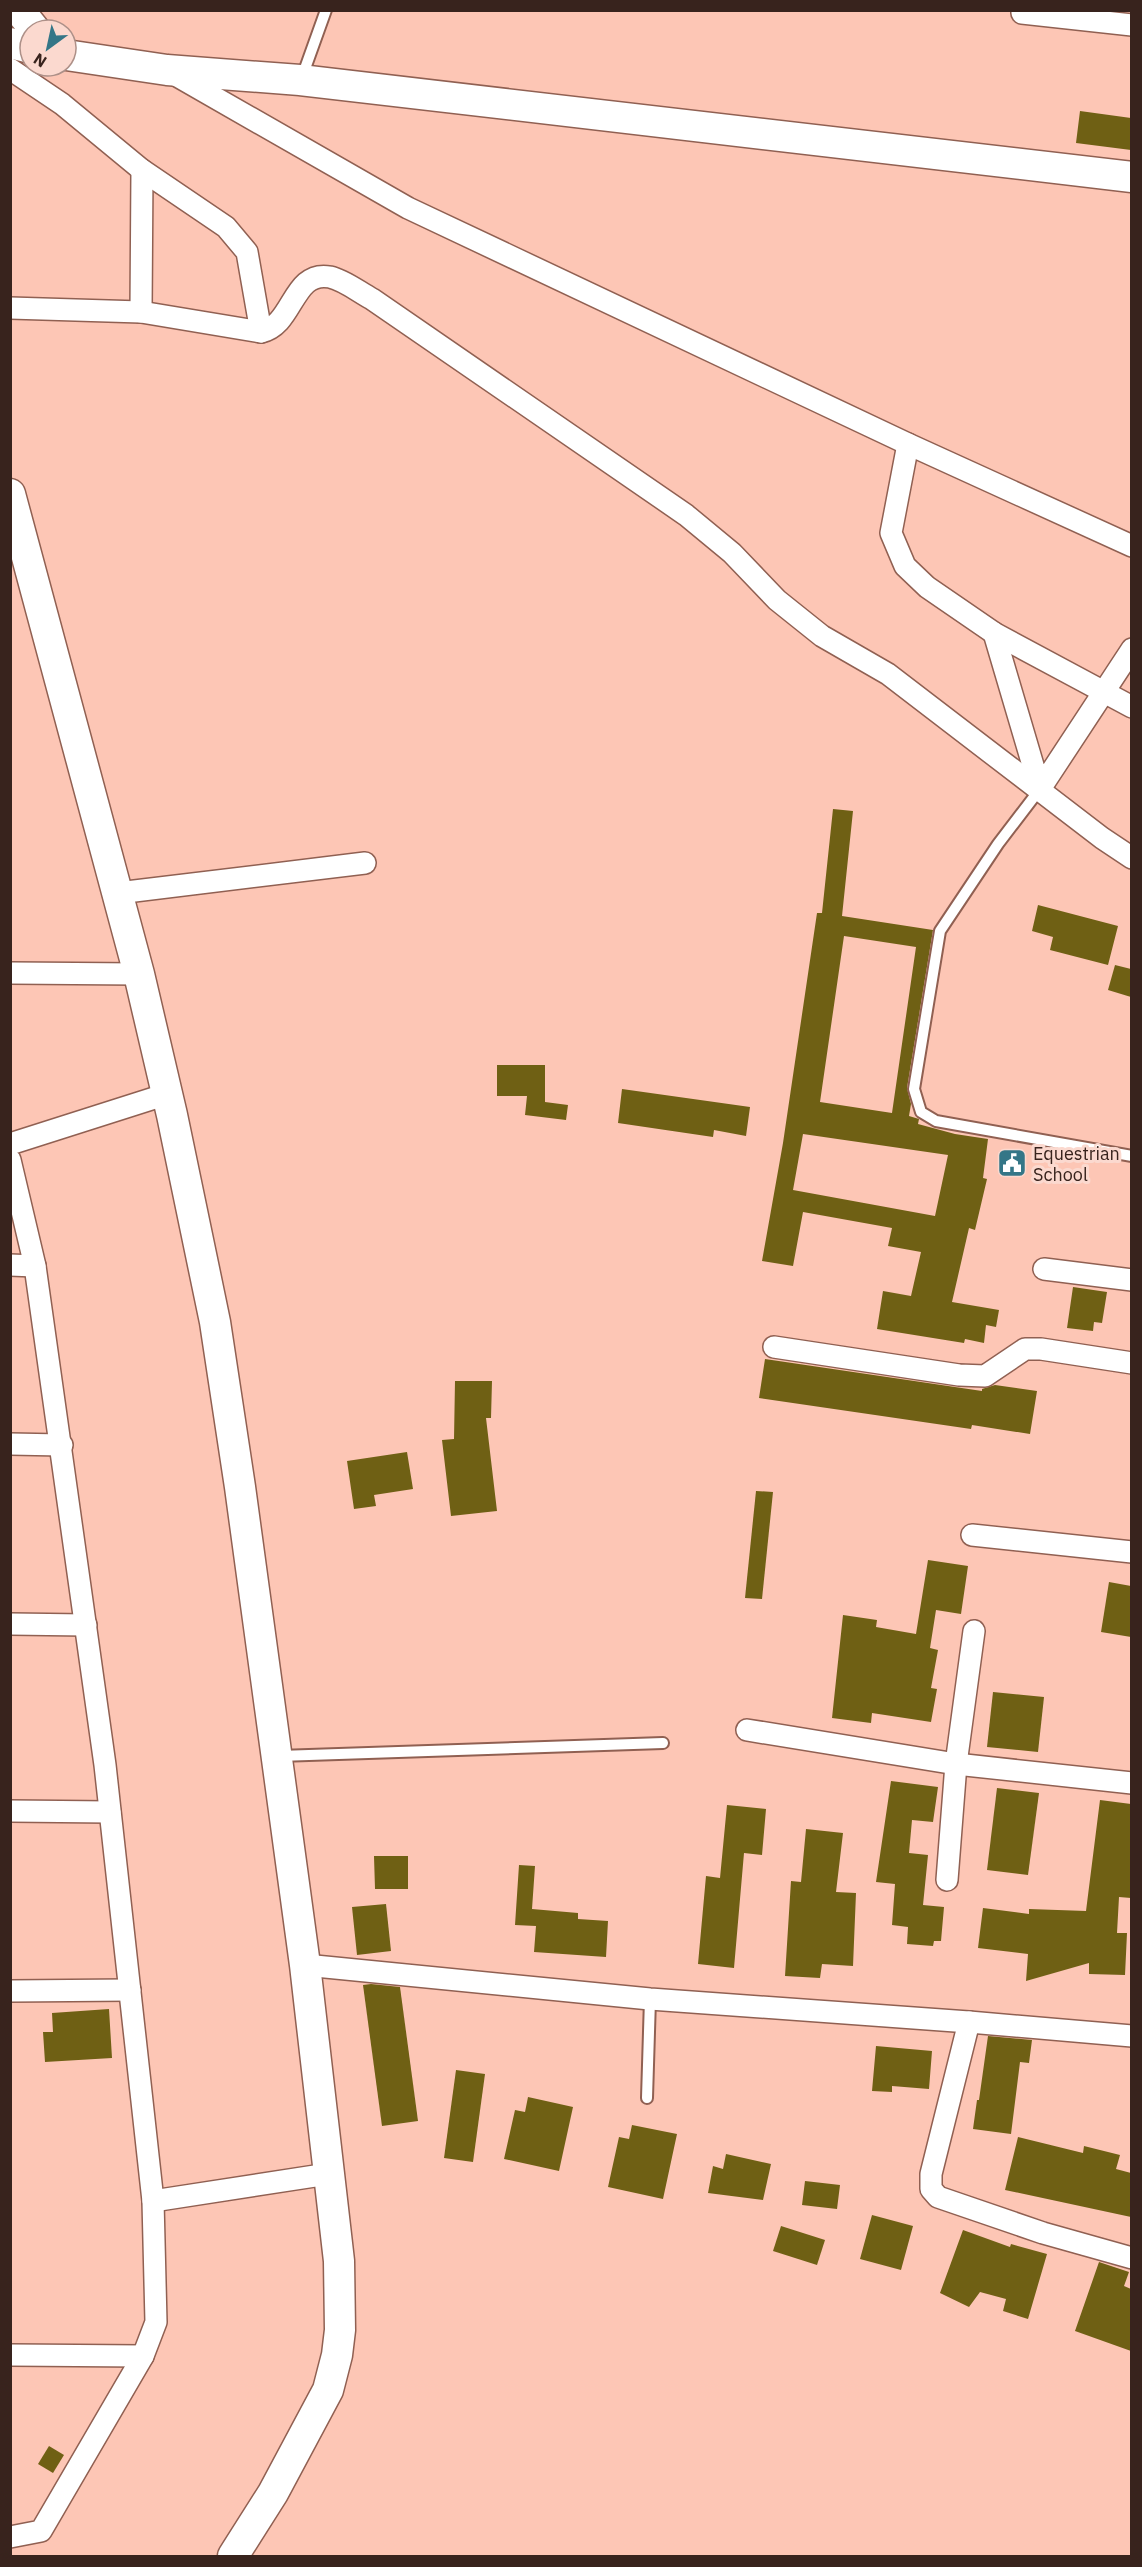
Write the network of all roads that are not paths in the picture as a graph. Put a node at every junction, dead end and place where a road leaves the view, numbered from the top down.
1 (326, 10) edge
2 (1022, 13) dead end
3 (1131, 25) edge
4 (78, 55) edge
5 (10, 69) edge
6 (166, 70) junction
7 (300, 80) junction
8 (142, 170) junction
9 (1131, 177) edge
10 (10, 308) edge
11 (141, 312) junction
12 (261, 332) junction
13 (908, 444) junction
14 (10, 494) edge
15 (16, 533) edge
16 (1131, 546) edge
17 (994, 633) junction
18 (1131, 649) edge
19 (1104, 692) junction
20 (1131, 707) edge
21 (1040, 789) junction
22 (1131, 858) edge
23 (365, 863) dead end
24 (118, 893) junction
25 (10, 973) edge
26 (139, 974) junction
27 (167, 1094) junction
28 (10, 1144) edge
29 (1131, 1156) edge
30 (10, 1160) edge
31 (10, 1265) edge
32 (35, 1266) junction
33 (1044, 1269) dead end
34 (1131, 1280) edge
35 (774, 1347) dead end
36 (1131, 1363) edge
37 (10, 1444) edge
38 (62, 1445) junction
39 (972, 1534) dead end
40 (1131, 1552) edge
41 (10, 1624) edge
42 (86, 1625) junction
43 (974, 1631) dead end
44 (747, 1730) dead end
45 (663, 1743) dead end
46 (276, 1756) junction
47 (957, 1764) junction
48 (1131, 1783) edge
49 (10, 1811) edge
50 (110, 1812) junction
51 (947, 1880) dead end
52 (305, 1965) junction
53 (130, 1990) junction
54 (10, 1991) edge
55 (651, 1999) junction
56 (969, 2022) junction
57 (1131, 2036) edge
58 (647, 2098) dead end
59 (328, 2174) junction
60 (153, 2200) junction
61 (1131, 2258) edge
62 (10, 2355) edge
63 (143, 2356) junction
64 (10, 2537) edge
65 (233, 2556) edge

1 - 7 lane
2 - 3 street
4 - 6 street
5 - 8 street
6 - 7 street
6 - 13 street
7 - 9 street
8 - 11 street
8 - 12 street
10 - 11 street
11 - 12 street
12 - 21 street
13 - 16 street
13 - 17 street
14 - 15 street
15 - 24 street
17 - 19 street
17 - 21 street
18 - 19 street
19 - 20 street
19 - 21 street
21 - 22 street
21 - 29 lane
23 - 24 street
24 - 26 street
25 - 26 street
26 - 27 street
27 - 28 street
27 - 46 street
30 - 32 street
31 - 32 street
32 - 38 street
33 - 34 street
35 - 36 street
37 - 38 street
38 - 42 street
39 - 40 street
41 - 42 street
42 - 50 street
43 - 47 street
44 - 47 street
45 - 46 lane
46 - 52 street
47 - 48 street
47 - 51 street
49 - 50 street
50 - 53 street
52 - 55 street
52 - 59 street
53 - 54 street
53 - 60 street
55 - 56 street
55 - 58 lane
56 - 57 street
56 - 61 street
59 - 60 street
59 - 65 street
60 - 63 street
62 - 63 street
63 - 64 street

